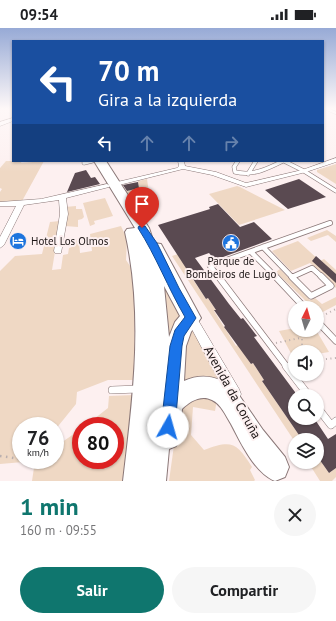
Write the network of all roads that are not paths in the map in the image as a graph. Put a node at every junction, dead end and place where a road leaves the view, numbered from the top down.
1 (336, 160) edge
2 (88, 162) edge
3 (100, 162) edge
4 (237, 162) edge
5 (255, 162) edge
6 (282, 162) edge
7 (286, 162) edge
8 (181, 164) edge
9 (304, 171) junction
10 (248, 174) junction
11 (111, 185) junction
12 (336, 192) edge
13 (62, 198) junction
14 (0, 204) edge
15 (20, 205) junction
16 (330, 223) dead end
17 (142, 228) junction
18 (0, 245) edge
19 (263, 247) junction
20 (58, 251) dead end
21 (251, 252) junction
22 (292, 277) junction
23 (298, 301) edge
24 (191, 318) junction
25 (324, 327) edge
26 (336, 341) edge
27 (144, 388) junction
28 (304, 389) edge
29 (112, 390) dead end
30 (172, 402) junction
31 (324, 416) edge
32 (336, 421) edge
33 (275, 467) joint
34 (148, 478) edge

1 - 9 street
2 - 11 highway
3 - 11 highway
4 - 10 lane
5 - 10 lane
6 - 10 lane
7 - 9 lane
8 - 9 street
8 - 11 street
9 - 12 lane
11 - 13 street
11 - 17 highway
11 - 27 highway
13 - 15 street
13 - 20 street
14 - 15 street
15 - 18 street
16 - 19 lane
17 - 24 highway
17 - 34 highway
19 - 21 lane
19 - 22 lane
21 - 23 lane
21 - 28 lane
22 - 22 lane
24 - 30 highway
24 - 33 street, Avenida da Coruña
25 - 26 lane
27 - 29 lane
27 - 34 highway
30 - 33 highway
30 - 34 highway
31 - 32 lane

